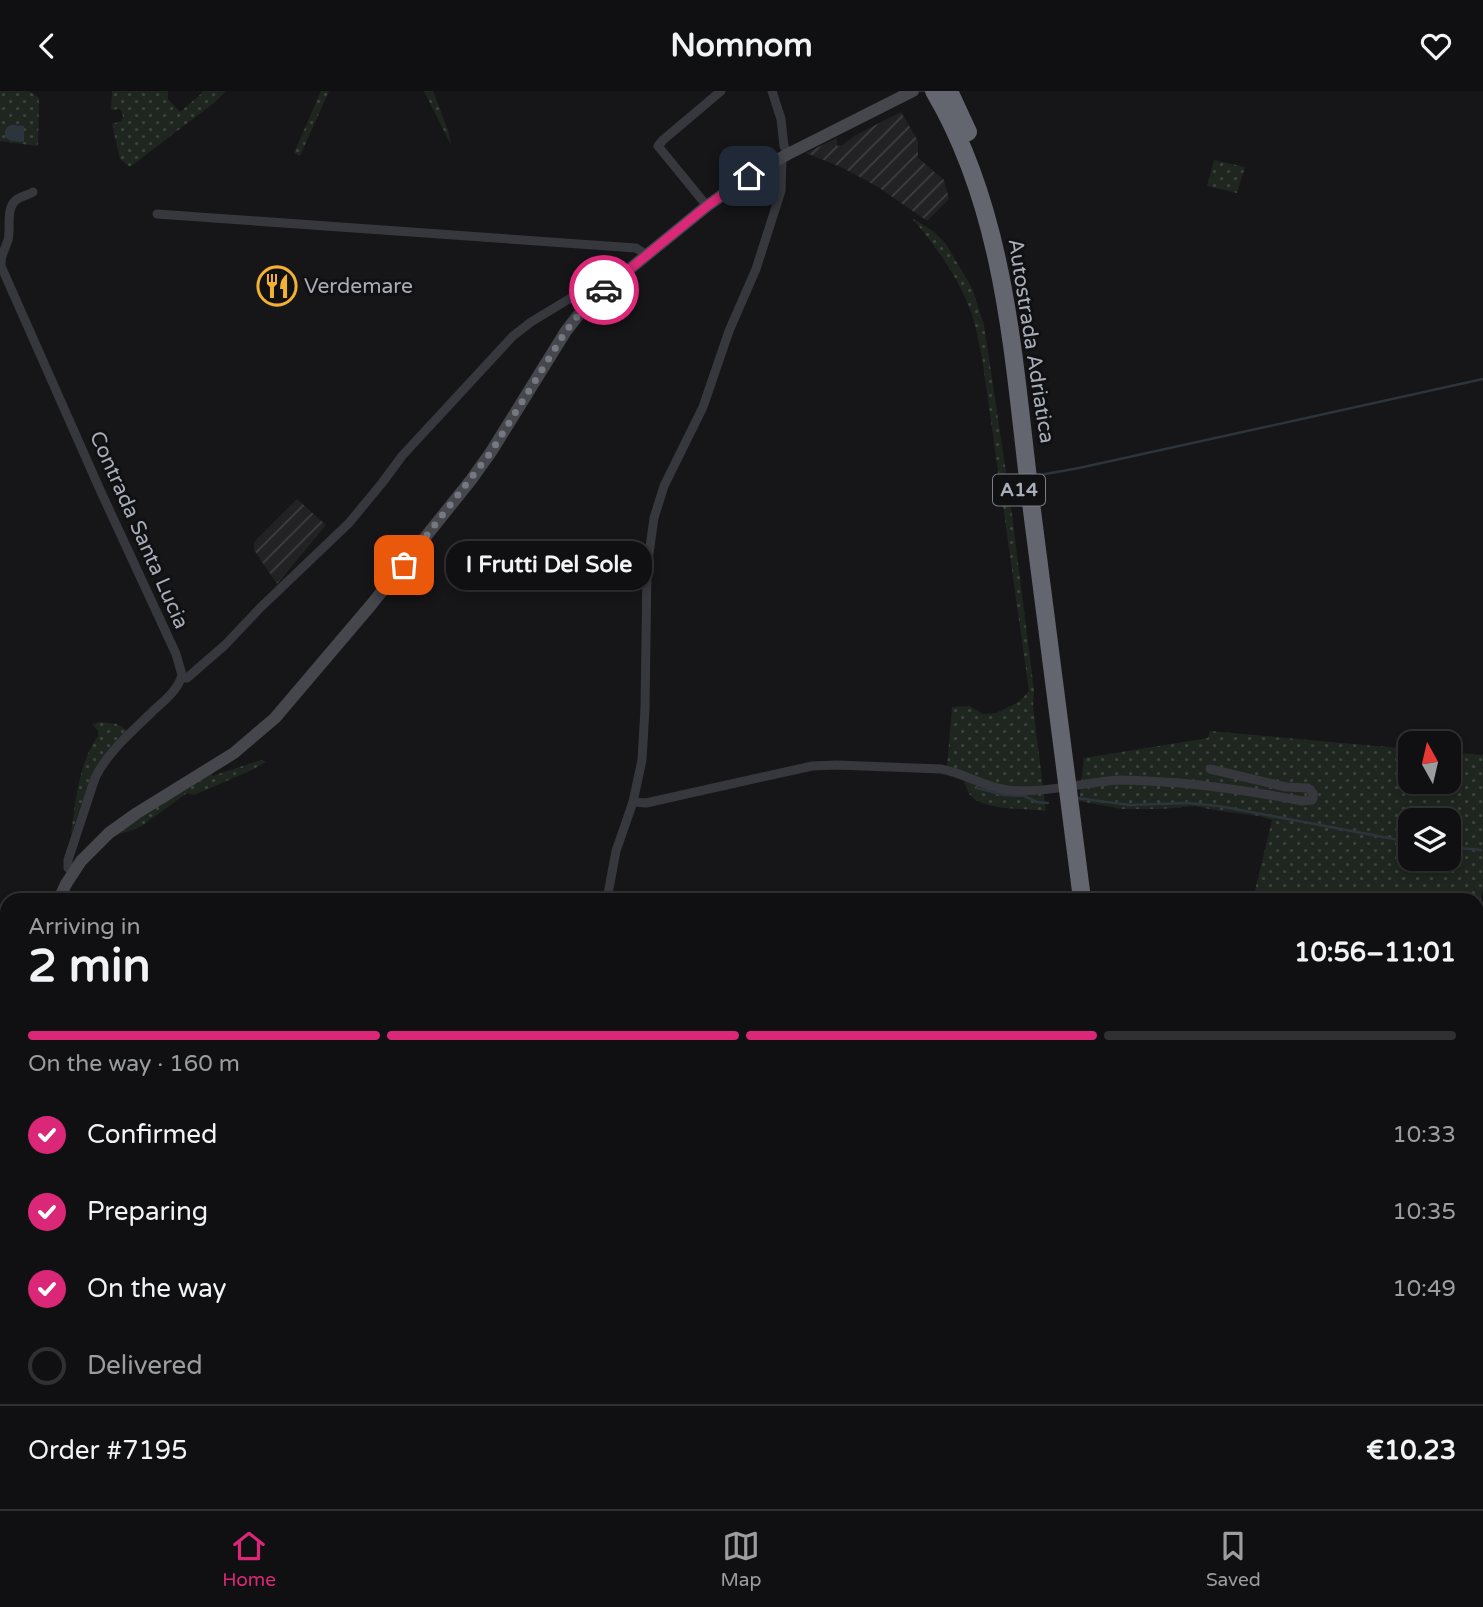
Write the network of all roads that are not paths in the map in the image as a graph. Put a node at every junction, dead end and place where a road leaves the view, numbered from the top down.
1 (721, 91) edge
2 (772, 91) edge
3 (913, 91) edge
4 (934, 91) edge
5 (949, 91) edge
6 (922, 92) edge
7 (785, 156) junction
8 (33, 193) dead end
9 (707, 206) junction
10 (157, 213) dead end
11 (648, 255) junction
12 (617, 280) junction
13 (1017, 394) junction
14 (182, 678) junction
15 (1210, 768) dead end
16 (633, 802) junction
17 (74, 872) junction
18 (62, 893) edge
19 (608, 893) edge
20 (1071, 893) edge
21 (1081, 893) edge

1 - 9 street
2 - 7 street
3 - 7 street
4 - 13 highway, Autostrada Adriatica / A14
5 - 13 highway
6 - 20 highway, Autostrada Adriatica / A14
7 - 9 street
7 - 16 street
8 - 14 street, Contrada Santa Lucia
9 - 11 street
10 - 11 street
11 - 12 street
12 - 14 street
12 - 17 street
13 - 21 highway, Autostrada Adriatica / A14
14 - 17 street
15 - 16 street
16 - 19 street
17 - 18 street

